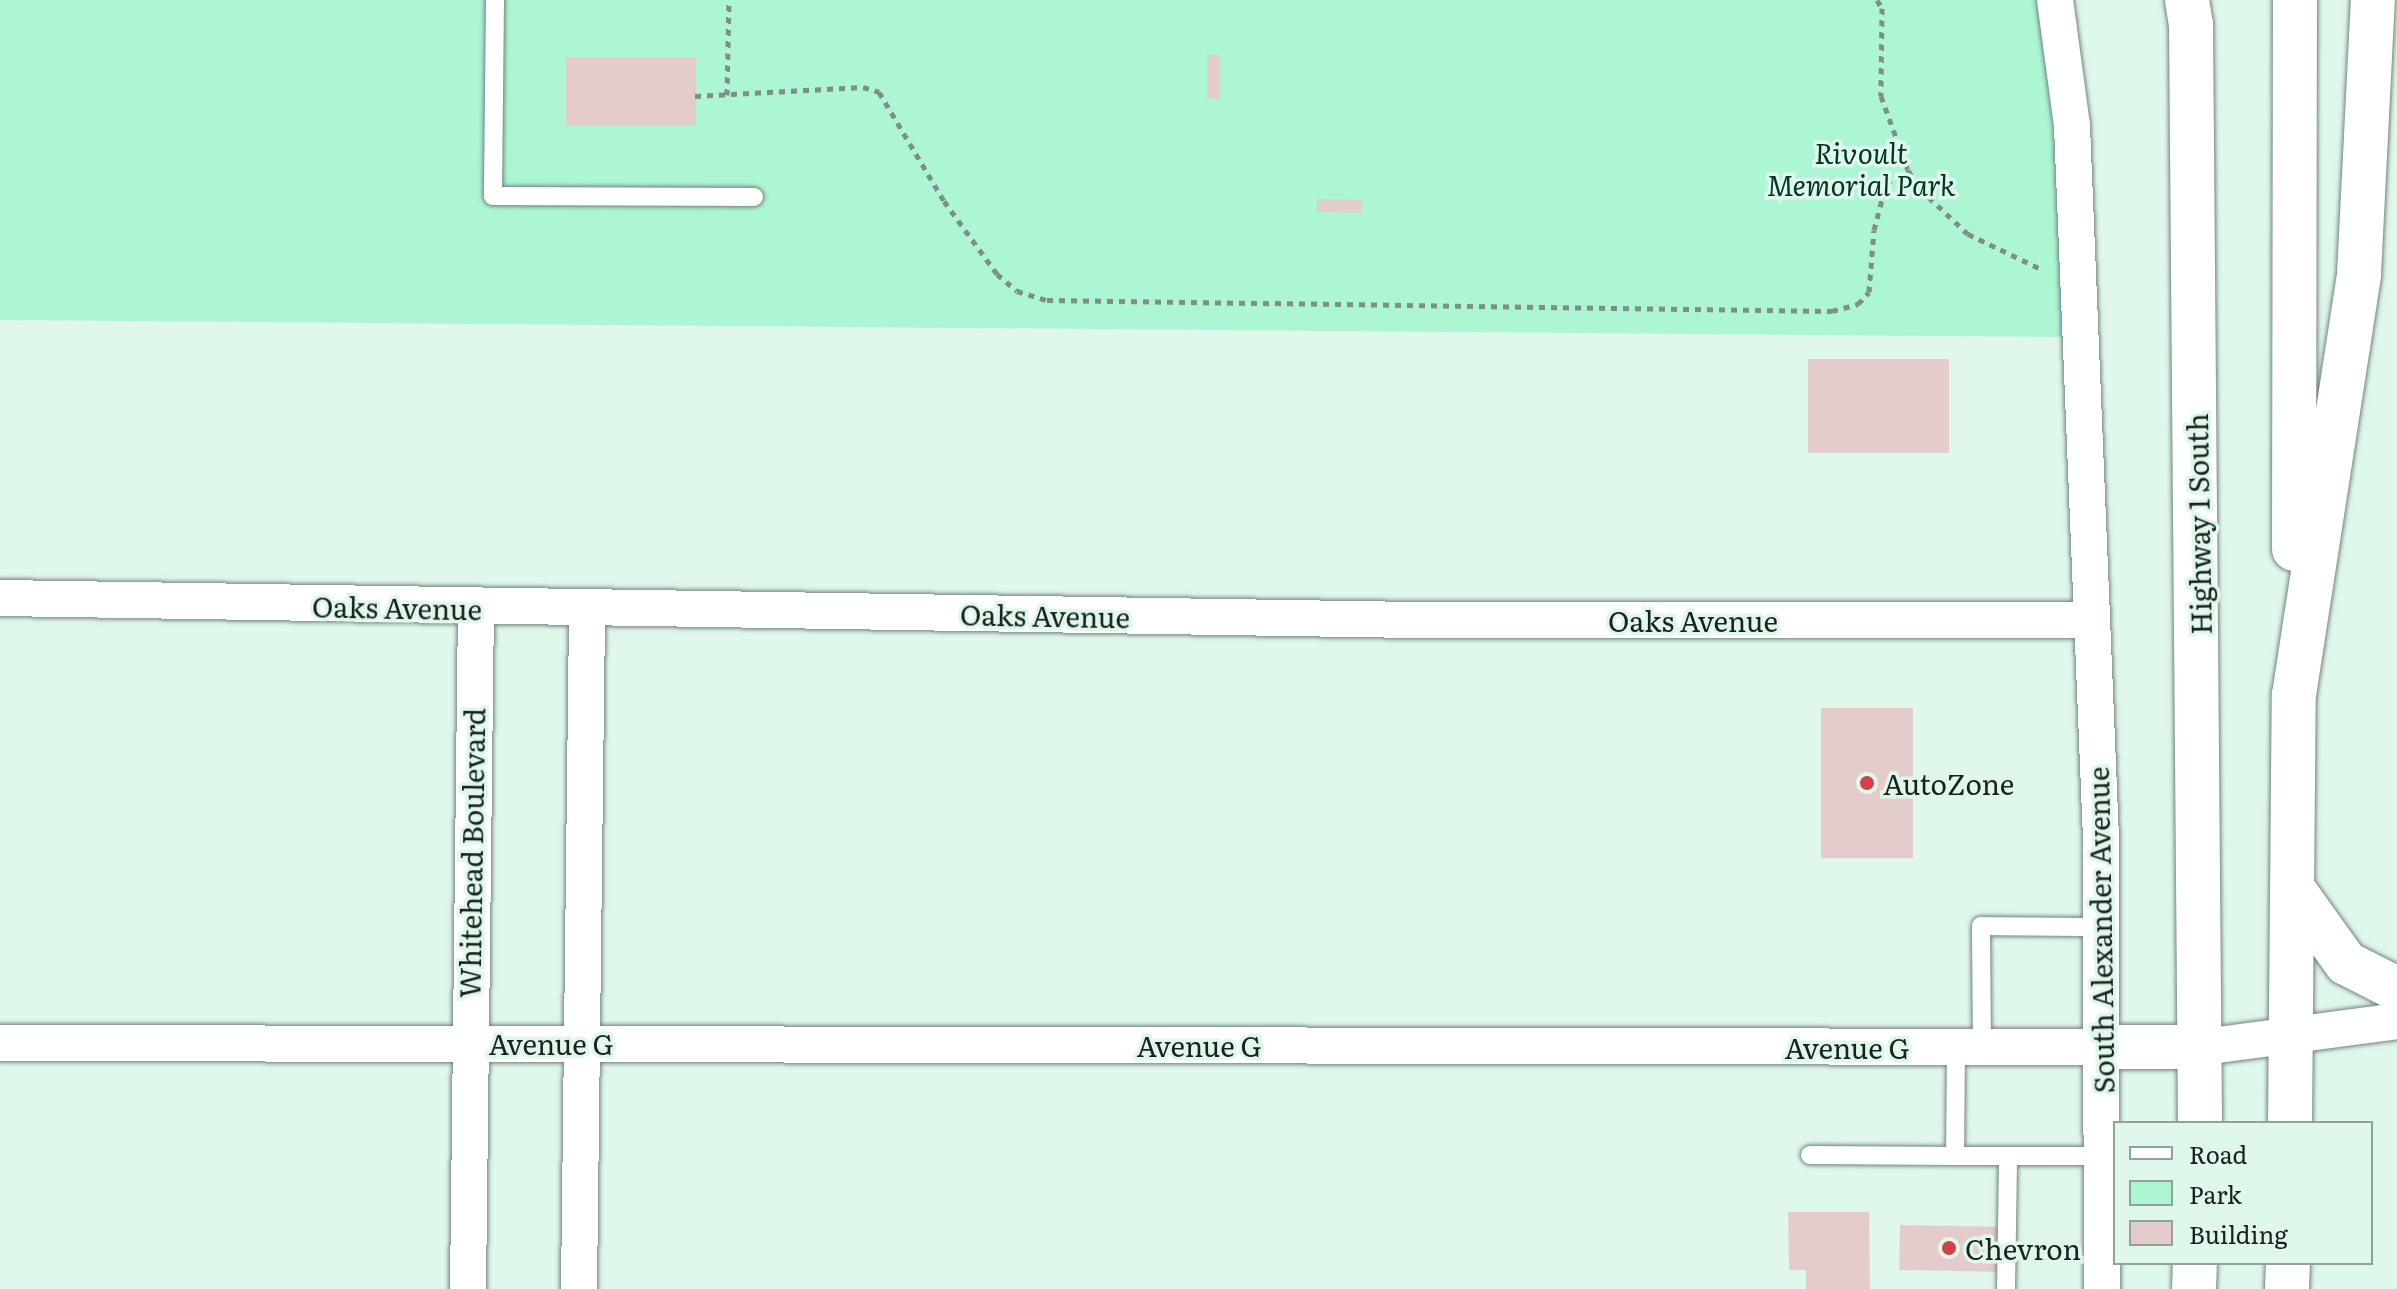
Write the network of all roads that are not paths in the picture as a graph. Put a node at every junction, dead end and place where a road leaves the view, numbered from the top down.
1 (495, 0) edge
2 (2055, 0) edge
3 (2295, 0) edge
4 (2373, 0) edge
5 (2190, 8) edge
6 (754, 197) dead end
7 (0, 598) edge
8 (476, 609) junction
9 (587, 610) junction
10 (2090, 620) junction
11 (2294, 695) junction
12 (2293, 889) junction
13 (2103, 927) junction
14 (2397, 989) edge
15 (2397, 1021) edge
16 (2292, 1035) junction
17 (467, 1042) junction
18 (0, 1043) edge
19 (578, 1043) junction
20 (1969, 1047) junction
21 (2105, 1047) junction
22 (2203, 1047) junction
23 (2200, 1121) edge
24 (2290, 1121) edge
25 (1810, 1155) dead end
26 (1955, 1156) junction
27 (2008, 1156) junction
28 (2103, 1156) junction
29 (2195, 1265) edge
30 (2288, 1265) edge
31 (468, 1289) edge
32 (579, 1289) edge
33 (2006, 1289) edge
34 (2102, 1289) edge
35 (2194, 1289) edge
36 (2287, 1289) edge

1 - 6 lane
2 - 10 street, South Alexander Avenue
3 - 11 main road
4 - 11 main road
5 - 22 main road, Highway 1 South
7 - 8 street, Oaks Avenue
8 - 9 street, Oaks Avenue
8 - 17 street, Whitehead Boulevard
9 - 10 street, Oaks Avenue
9 - 19 street
10 - 13 street, South Alexander Avenue
11 - 12 main road
12 - 14 main road
12 - 16 main road
13 - 20 lane
13 - 21 street, South Alexander Avenue
15 - 16 street, Avenue G
16 - 22 street, Avenue G
16 - 24 main road
17 - 18 street, Avenue G
17 - 19 street, Avenue G
17 - 31 street, Whitehead Boulevard
19 - 20 street, Avenue G
19 - 32 street
20 - 21 street, Avenue G
20 - 26 lane
21 - 22 main road, Avenue G
21 - 28 street, South Alexander Avenue
22 - 23 main road, Highway 1 South
25 - 26 lane
26 - 27 lane
27 - 28 lane
27 - 33 lane
28 - 34 street, South Alexander Avenue
29 - 35 main road
30 - 36 main road

